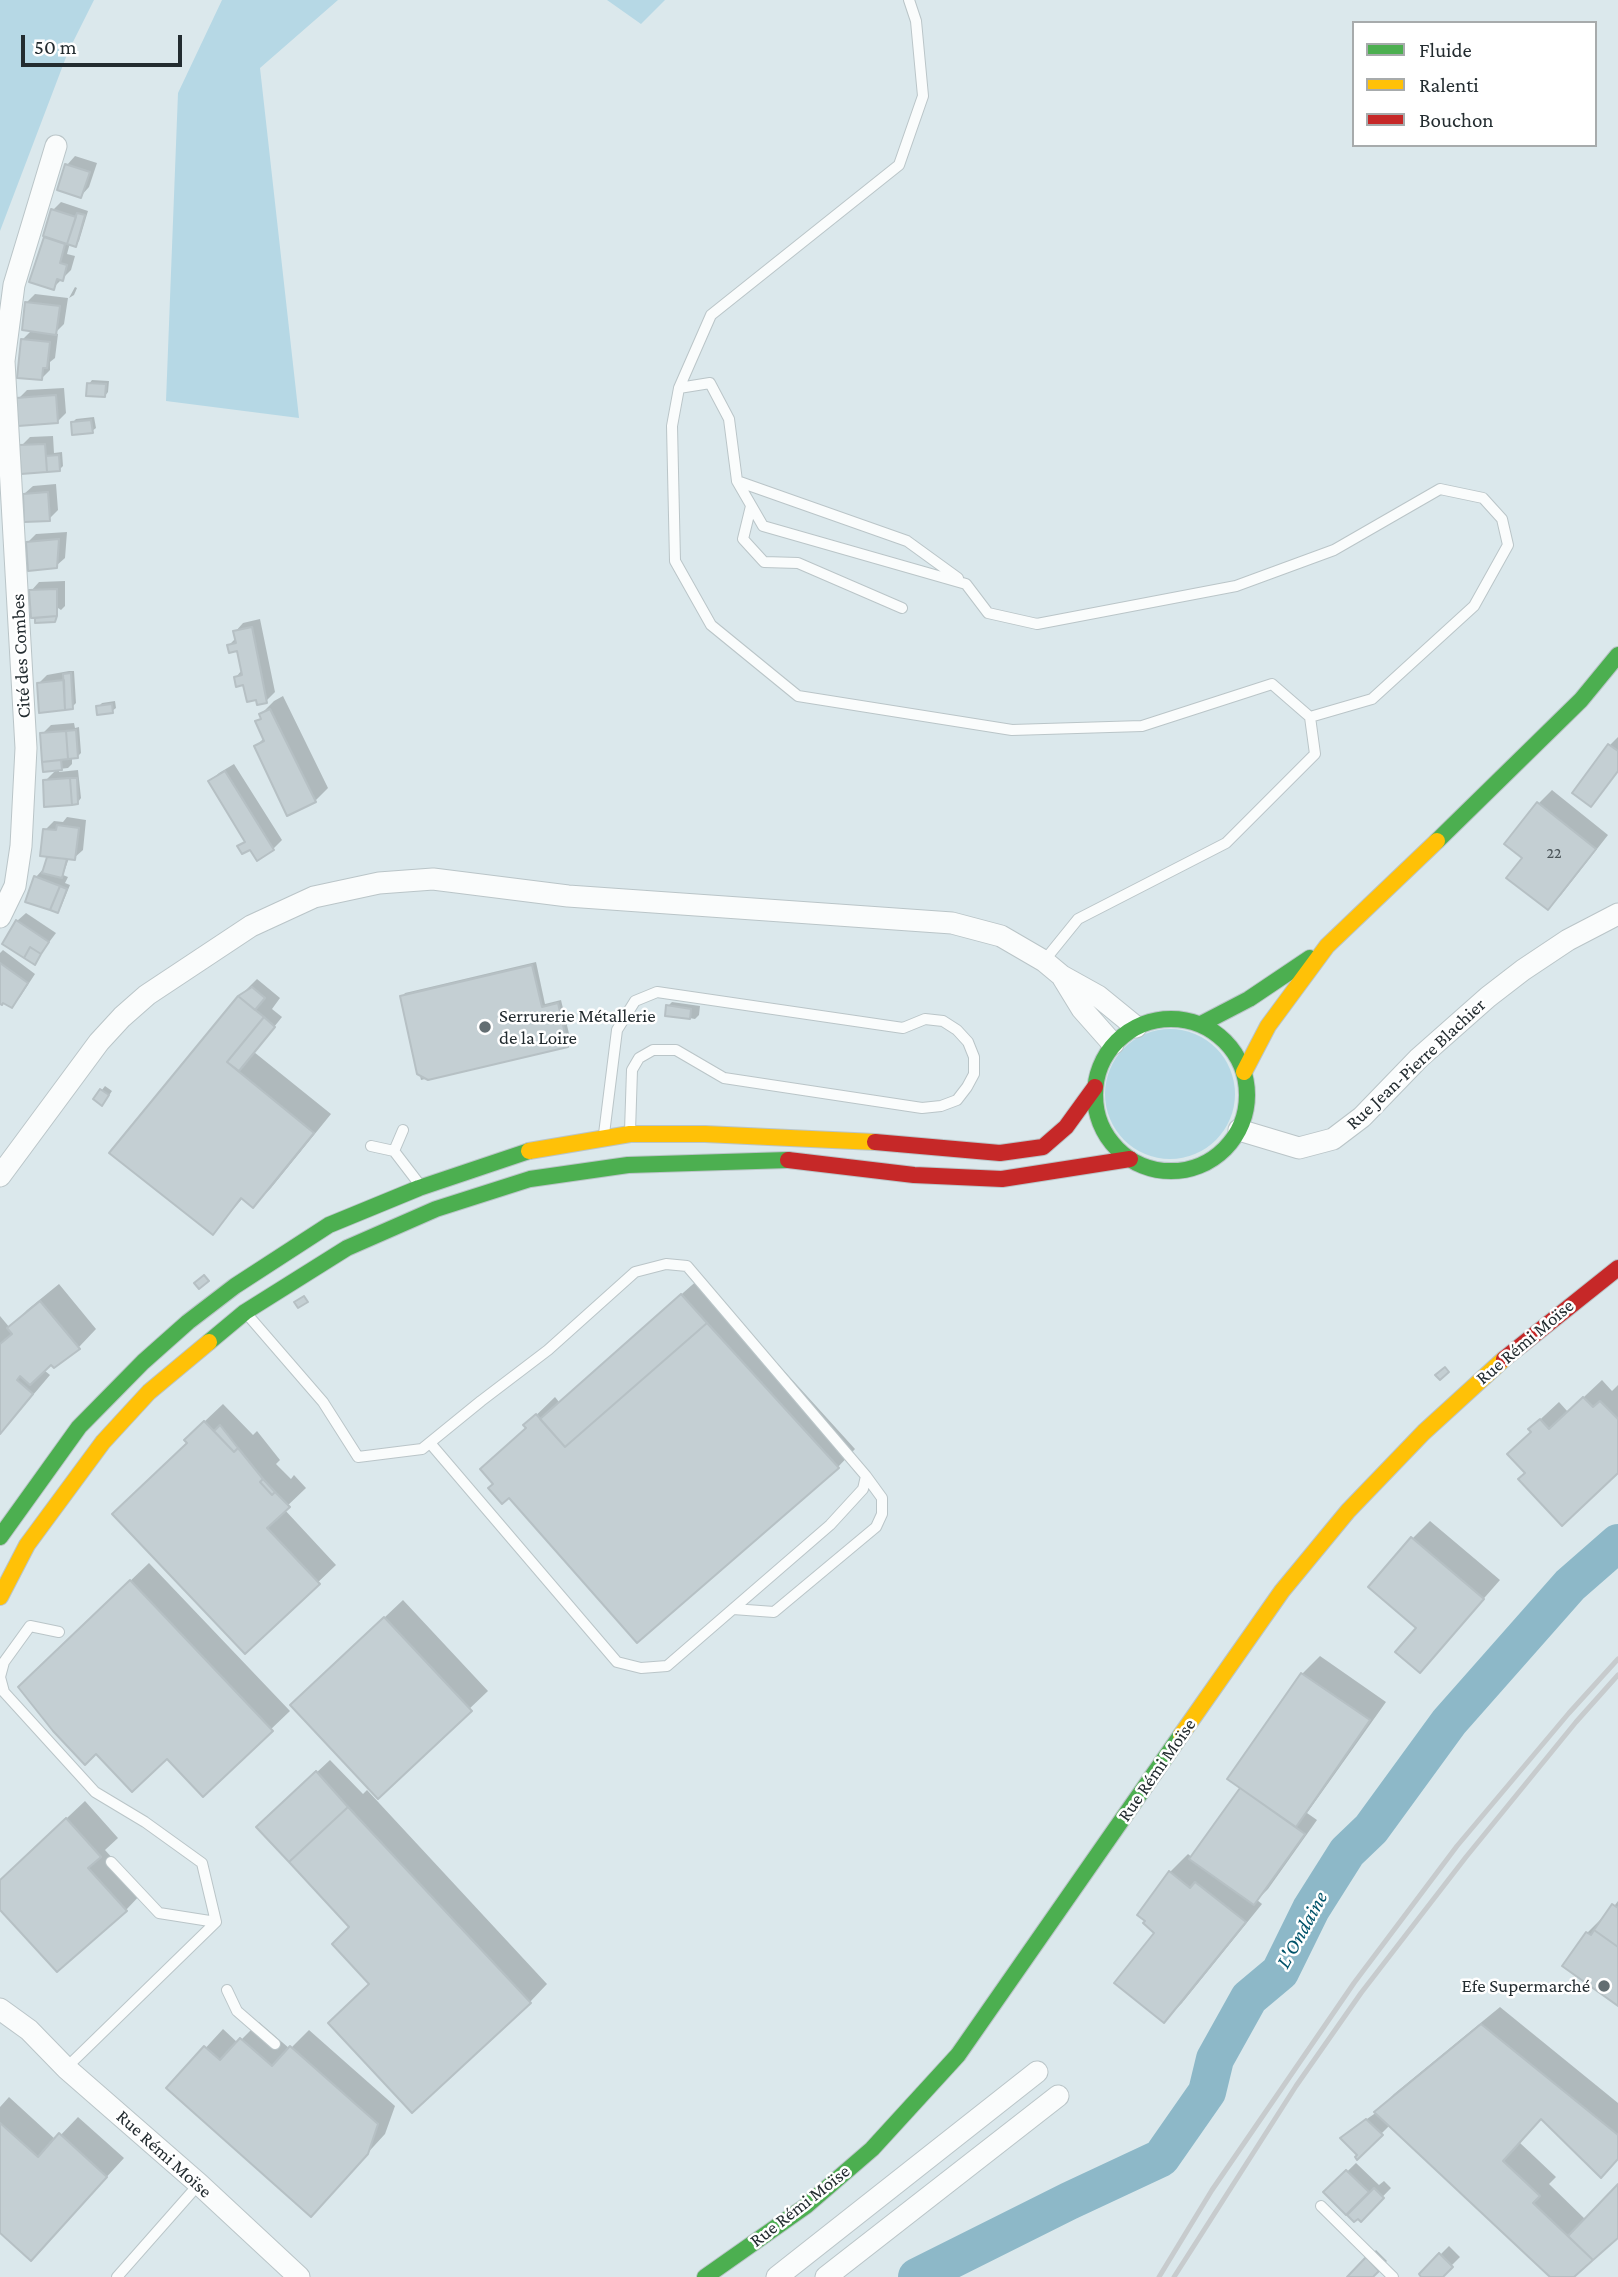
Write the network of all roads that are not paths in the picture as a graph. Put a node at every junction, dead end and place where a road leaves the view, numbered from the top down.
1 (909, 0) edge
2 (56, 146) dead end
3 (679, 388) junction
4 (737, 481) junction
5 (751, 506) junction
6 (966, 583) junction
7 (902, 608) dead end
8 (1618, 655) edge
9 (1310, 717) junction
10 (1618, 914) edge
11 (0, 918) edge
12 (1327, 946) junction
13 (1044, 961) junction
14 (1062, 976) junction
15 (1201, 1024) junction
16 (1136, 1027) junction
17 (1113, 1044) junction
18 (1244, 1072) junction
19 (1095, 1087) junction
20 (403, 1130) dead end
21 (1239, 1130) junction
22 (630, 1134) junction
23 (603, 1137) junction
24 (372, 1146) dead end
25 (394, 1151) junction
26 (1130, 1159) junction
27 (0, 1176) edge
28 (422, 1187) junction
29 (1618, 1268) edge
30 (245, 1312) junction
31 (430, 1443) junction
32 (866, 1476) junction
33 (0, 1537) edge
34 (0, 1597) edge
35 (733, 1609) junction
36 (59, 1632) dead end
37 (111, 1862) dead end
38 (216, 1922) junction
39 (228, 1990) dead end
40 (0, 2009) edge
41 (0, 2030) edge
42 (29, 2030) junction
43 (275, 2044) dead end
44 (66, 2068) junction
45 (1038, 2072) dead end
46 (1058, 2096) dead end
47 (199, 2184) junction
48 (1321, 2206) dead end
49 (117, 2277) edge
50 (299, 2277) edge
51 (705, 2277) edge
52 (776, 2277) edge
53 (826, 2277) edge
54 (1393, 2277) edge

1 - 3 lane
2 - 11 street, Cité des Combes
3 - 4 lane
3 - 9 lane
4 - 5 lane
4 - 6 lane
5 - 6 lane
5 - 7 lane
6 - 9 lane
8 - 12 main road
9 - 13 lane
10 - 21 street, Rue Jean-Pierre Blachier
12 - 15 main road
12 - 18 main road
13 - 14 street
13 - 27 street
14 - 16 street
14 - 17 street
15 - 16 main road
15 - 18 main road
16 - 17 main road
17 - 19 main road
18 - 21 main road
19 - 22 main road
19 - 26 main road
20 - 25 lane
21 - 26 main road
22 - 23 main road
22 - 23 lane
23 - 28 main road
24 - 25 lane
25 - 28 lane
26 - 30 main road
28 - 33 main road
29 - 51 main road, Rue Rémi Moïse
30 - 31 lane
30 - 34 main road
31 - 32 lane
31 - 35 lane
32 - 35 lane
32 - 35 lane
36 - 38 lane
37 - 38 lane
38 - 44 lane
39 - 43 lane
40 - 42 street, Rue Rémi Moïse
41 - 42 street
42 - 44 street, Rue Rémi Moïse
44 - 47 street, Rue Rémi Moïse
45 - 52 street
46 - 53 street
47 - 49 lane
47 - 50 street, Rue Rémi Moïse
48 - 54 lane

